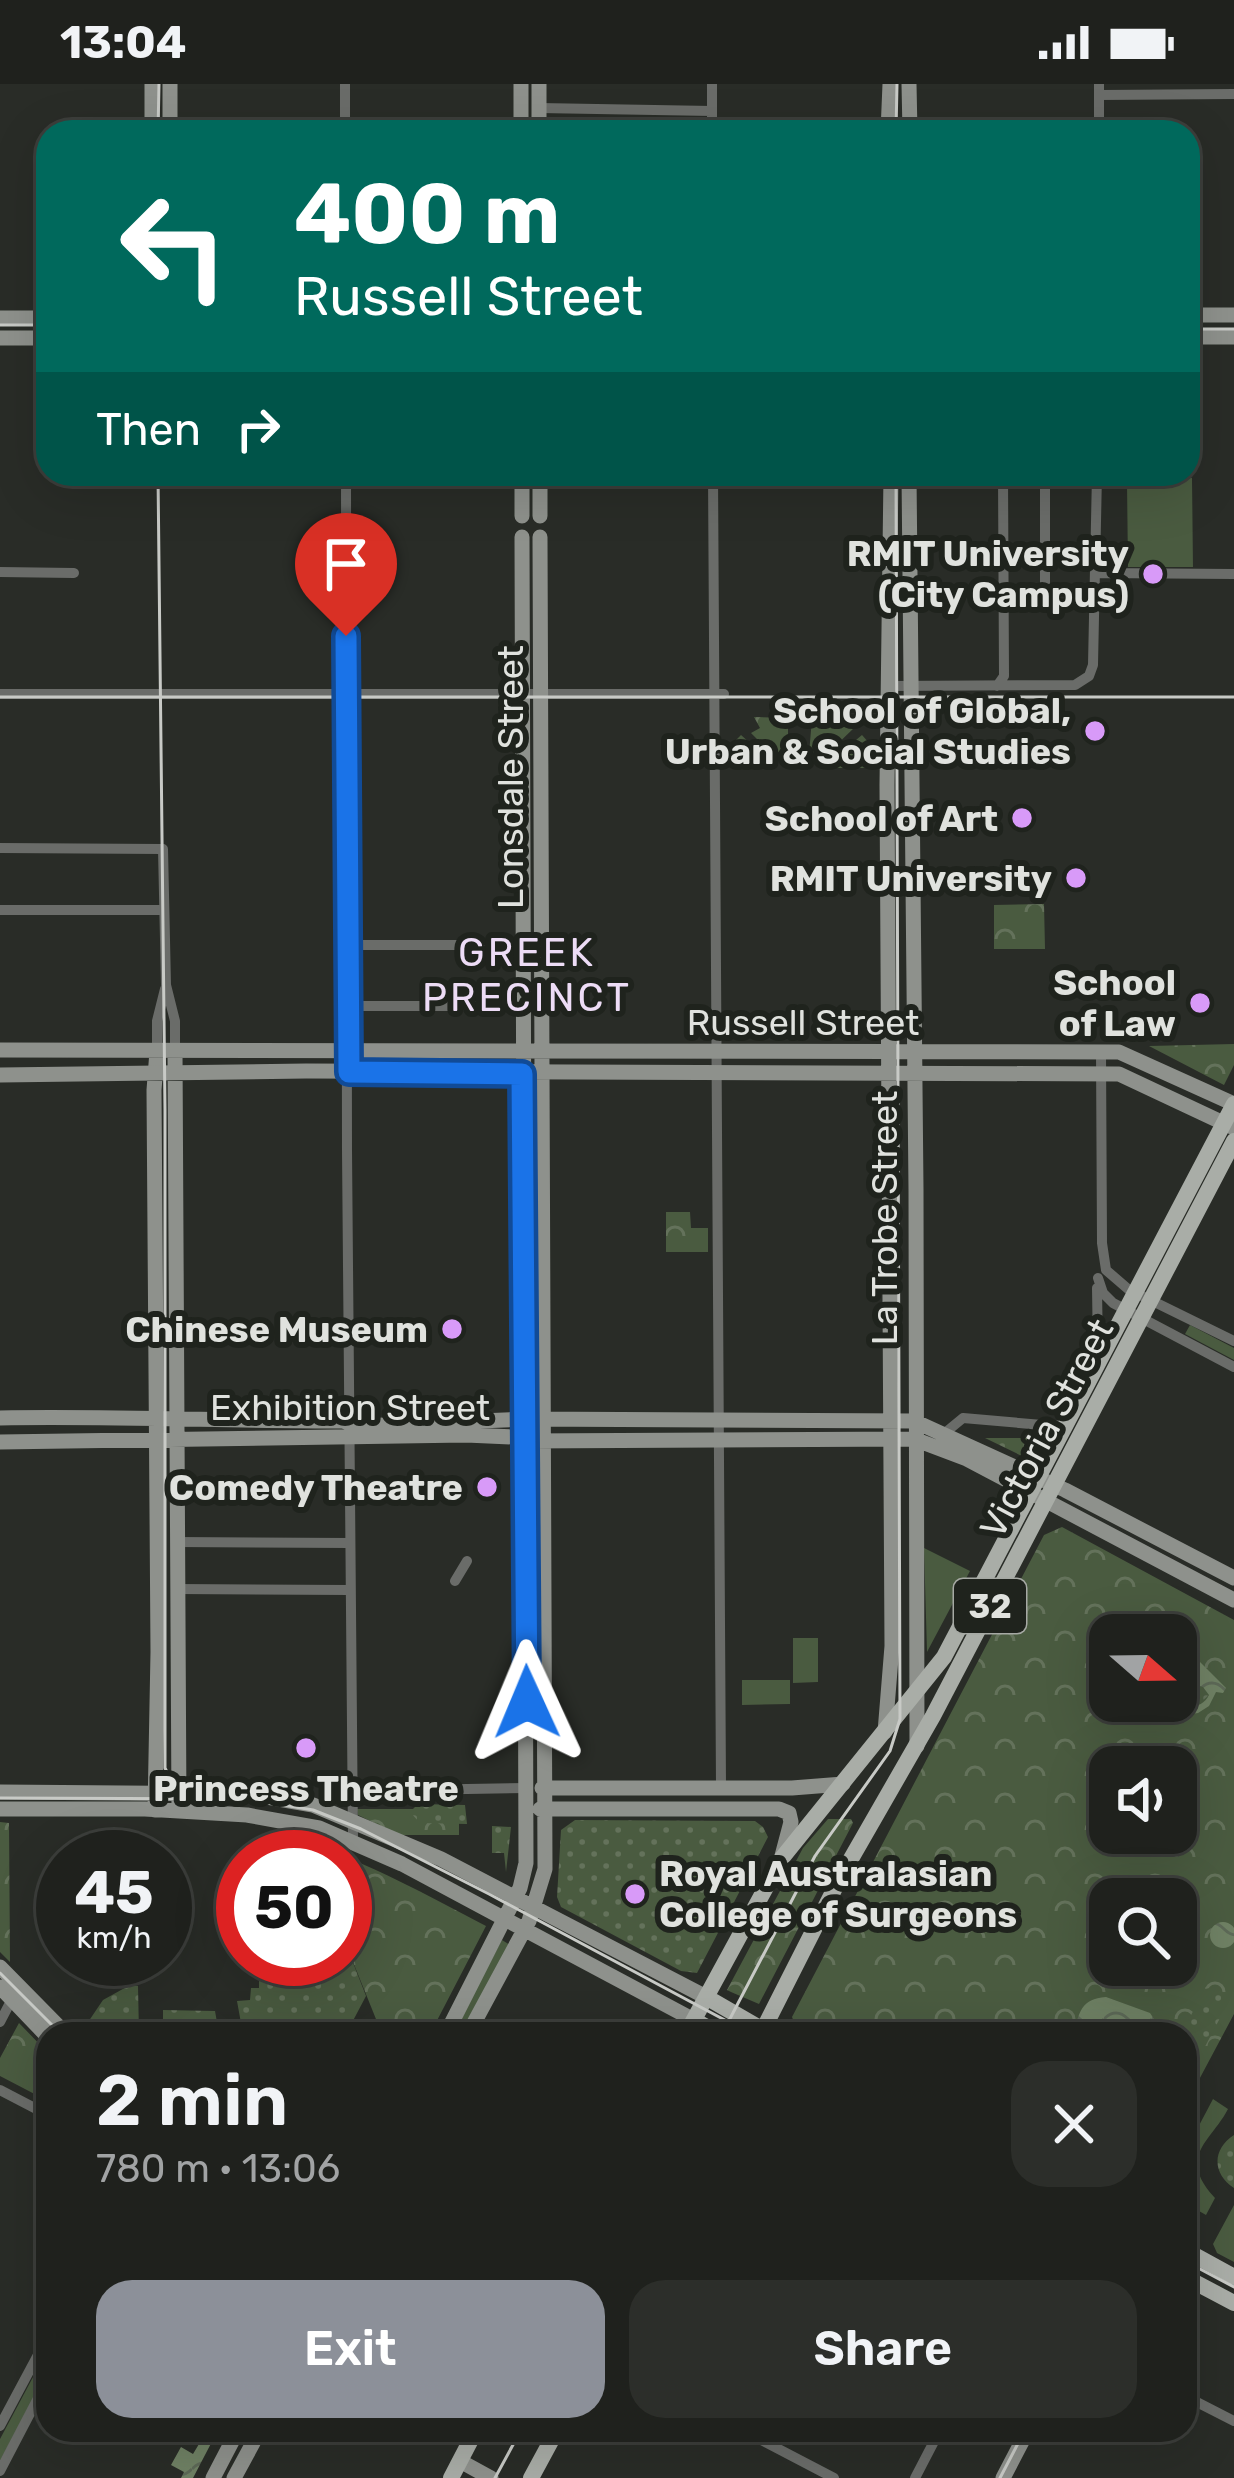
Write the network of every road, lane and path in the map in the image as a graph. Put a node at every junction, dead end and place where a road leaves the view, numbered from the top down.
1 (152, 84) edge
2 (170, 84) edge
3 (345, 84) edge
4 (521, 84) edge
5 (539, 84) edge
6 (712, 84) edge
7 (890, 84) edge
8 (909, 84) edge
9 (1099, 89) edge
10 (1234, 94) edge
11 (521, 108) junction
12 (539, 108) junction
13 (712, 111) junction
14 (152, 120) edge
15 (170, 120) edge
16 (345, 120) edge
17 (521, 120) edge
18 (539, 120) edge
19 (712, 120) edge
20 (888, 120) edge
21 (910, 120) edge
22 (1099, 120) edge
23 (1200, 315) edge
24 (1234, 315) edge
25 (0, 318) edge
26 (36, 318) edge
27 (1200, 337) edge
28 (1234, 337) edge
29 (0, 338) edge
30 (36, 338) edge
31 (346, 486) edge
32 (522, 486) edge
33 (540, 486) edge
34 (713, 486) edge
35 (891, 486) edge
36 (909, 486) edge
37 (1003, 486) edge
38 (1045, 486) edge
39 (1097, 486) edge
40 (522, 516) dead end
41 (540, 516) dead end
42 (522, 537) dead end
43 (540, 537) dead end
44 (0, 572) edge
45 (74, 573) dead end
46 (1098, 573) junction
47 (1234, 574) edge
48 (1004, 601) junction
49 (997, 686) junction
50 (0, 694) edge
51 (346, 694) junction
52 (521, 694) junction
53 (541, 694) junction
54 (719, 694) junction
55 (889, 694) junction
56 (915, 698) junction
57 (522, 743) junction
58 (541, 743) junction
59 (521, 830) junction
60 (540, 830) junction
61 (0, 848) edge
62 (522, 877) junction
63 (540, 877) junction
64 (0, 910) edge
65 (163, 910) junction
66 (348, 945) junction
67 (523, 945) junction
68 (166, 985) junction
69 (349, 1006) junction
70 (523, 1006) junction
71 (0, 1050) edge
72 (157, 1051) junction
73 (176, 1051) junction
74 (523, 1052) junction
75 (541, 1052) junction
76 (603, 1052) junction
77 (717, 1052) junction
78 (1003, 1052) junction
79 (1101, 1052) junction
80 (405, 1053) junction
81 (890, 1053) junction
82 (914, 1053) junction
83 (350, 1054) junction
84 (307, 1062) junction
85 (349, 1072) junction
86 (405, 1073) junction
87 (157, 1074) junction
88 (176, 1074) junction
89 (522, 1074) junction
90 (541, 1074) junction
91 (603, 1074) junction
92 (717, 1074) junction
93 (890, 1074) junction
94 (914, 1074) junction
95 (1003, 1074) junction
96 (1101, 1074) junction
97 (0, 1075) edge
98 (523, 1096) junction
99 (542, 1096) junction
100 (1234, 1104) edge
101 (1229, 1126) edge
102 (1234, 1141) edge
103 (523, 1175) junction
104 (542, 1175) junction
105 (1102, 1243) junction
106 (524, 1253) junction
107 (543, 1254) junction
108 (1098, 1278) junction
109 (1143, 1296) junction
110 (1133, 1315) junction
111 (1234, 1341) edge
112 (1098, 1364) junction
113 (1234, 1367) edge
114 (87, 1416) junction
115 (157, 1417) junction
116 (0, 1418) edge
117 (525, 1419) junction
118 (545, 1419) junction
119 (575, 1419) junction
120 (644, 1419) junction
121 (721, 1419) junction
122 (741, 1419) junction
123 (891, 1419) junction
124 (176, 1420) junction
125 (914, 1421) junction
126 (1066, 1424) junction
127 (269, 1430) junction
128 (348, 1431) junction
129 (946, 1432) junction
130 (176, 1439) junction
131 (892, 1439) junction
132 (914, 1439) junction
133 (525, 1441) junction
134 (544, 1441) junction
135 (574, 1441) junction
136 (643, 1441) junction
137 (720, 1441) junction
138 (740, 1441) junction
139 (0, 1442) edge
140 (86, 1442) junction
141 (158, 1442) junction
142 (1041, 1490) junction
143 (1136, 1528) junction
144 (176, 1542) junction
145 (350, 1543) junction
146 (1126, 1545) junction
147 (546, 1546) junction
148 (526, 1547) junction
149 (467, 1562) dead end
150 (1234, 1578) edge
151 (455, 1581) dead end
152 (176, 1589) junction
153 (350, 1590) junction
154 (1234, 1600) edge
155 (546, 1637) junction
156 (526, 1638) junction
157 (915, 1696) junction
158 (884, 1735) junction
159 (916, 1746) junction
160 (844, 1784) junction
161 (722, 1787) junction
162 (548, 1788) junction
163 (527, 1789) junction
164 (352, 1791) junction
165 (0, 1792) edge
166 (180, 1792) junction
167 (155, 1801) junction
168 (721, 1808) junction
169 (0, 1809) edge
170 (547, 1809) junction
171 (527, 1810) junction
172 (179, 1811) junction
173 (353, 1820) junction
174 (323, 1830) edge
175 (353, 1830) edge
176 (372, 1850) edge
177 (782, 1858) junction
178 (515, 1898) junction
179 (534, 1909) junction
180 (505, 1920) junction
181 (524, 1931) junction
182 (0, 1967) edge
183 (10, 1991) edge
184 (706, 1997) junction
185 (31, 2009) junction
186 (0, 2022) edge
187 (39, 2022) edge
188 (49, 2022) edge
189 (452, 2022) edge
190 (475, 2022) edge
191 (681, 2022) edge
192 (693, 2022) edge
193 (748, 2022) edge
194 (770, 2022) edge
195 (0, 2090) edge
196 (36, 2109) edge
197 (1197, 2257) edge
198 (1234, 2277) edge
199 (1197, 2283) edge
200 (1234, 2303) edge
201 (36, 2358) edge
202 (36, 2402) edge
203 (1197, 2402) edge
204 (1234, 2421) edge
205 (0, 2426) edge
206 (232, 2442) edge
207 (254, 2442) edge
208 (470, 2442) edge
209 (550, 2442) edge
210 (765, 2442) edge
211 (934, 2442) edge
212 (1022, 2442) edge
213 (456, 2469) edge
214 (0, 2471) edge
215 (213, 2478) edge
216 (234, 2478) edge
217 (491, 2478) edge
218 (532, 2478) edge
219 (834, 2478) edge
220 (915, 2478) edge
221 (1003, 2478) edge

1 - 14 street
2 - 15 street
3 - 16 street
4 - 11 street
5 - 12 street
6 - 13 street
7 - 20 street
8 - 21 street
9 - 10 street
9 - 22 street
11 - 12 street
11 - 17 street
12 - 13 street
12 - 18 street
13 - 19 street
23 - 24 street
25 - 26 street
27 - 28 street
29 - 30 street
31 - 51 street
32 - 40 street
33 - 41 street
34 - 54 street
35 - 55 street, La Trobe Street
36 - 56 street, La Trobe Street
37 - 48 street
38 - 48 street
39 - 46 street
42 - 52 street, Lonsdale Street
43 - 53 street, Lonsdale Street
44 - 45 street
46 - 47 street
46 - 49 street
48 - 49 street
49 - 56 street
50 - 51 street
51 - 52 street
51 - 66 street
52 - 53 street
52 - 57 street, Lonsdale Street
53 - 54 street
53 - 58 street, Lonsdale Street
54 - 77 street
55 - 56 street
55 - 81 street, La Trobe Street
56 - 82 street, La Trobe Street
57 - 58 street
57 - 59 street, Lonsdale Street
58 - 60 street, Lonsdale Street
59 - 60 street
59 - 62 street, Lonsdale Street
60 - 63 street, Lonsdale Street
61 - 65 street
62 - 63 street
62 - 67 street, Lonsdale Street
63 - 75 street, Lonsdale Street
64 - 65 street
65 - 68 street
66 - 67 street
66 - 69 street
67 - 70 street, Lonsdale Street
68 - 72 street
68 - 73 street
69 - 70 street
69 - 83 street
70 - 74 street, Lonsdale Street
71 - 72 street, Russell Street
72 - 73 street, Russell Street
72 - 87 street
73 - 84 street, Russell Street
73 - 88 street
74 - 75 street, Russell Street
74 - 80 street, Russell Street
74 - 89 street, Lonsdale Street
75 - 76 street, Russell Street
75 - 90 street, Lonsdale Street
76 - 77 street, Russell Street
76 - 91 street
77 - 81 street, Russell Street
77 - 92 street
78 - 79 street, Russell Street
78 - 82 street, Russell Street
78 - 95 street
79 - 96 street
79 - 100 street, Russell Street
80 - 83 street, Russell Street
80 - 86 street
81 - 82 street, Russell Street
81 - 93 street, La Trobe Street
82 - 94 street, La Trobe Street
83 - 84 street, Russell Street
83 - 85 street
84 - 85 street, Russell Street
84 - 88 street, Russell Street
85 - 86 street, Russell Street
85 - 128 street
86 - 89 street, Russell Street
87 - 88 street, Russell Street
87 - 97 street, Russell Street
87 - 115 street
88 - 124 street
89 - 90 street, Russell Street
89 - 98 street, Lonsdale Street
90 - 91 street, Russell Street
90 - 99 street, Lonsdale Street
91 - 92 street, Russell Street
92 - 93 street, Russell Street
92 - 121 street
93 - 94 street, Russell Street
93 - 123 street, La Trobe Street
94 - 95 street, Russell Street
94 - 125 street, La Trobe Street
95 - 96 street, Russell Street
96 - 101 street, Russell Street
96 - 105 street
98 - 99 street
98 - 103 street, Lonsdale Street
99 - 104 street, Lonsdale Street
100 - 101 main road, Victoria Street / 32
101 - 109 main road, Victoria Street / 32
102 - 109 main road, Victoria Street / 32
103 - 104 street
103 - 106 street, Lonsdale Street
104 - 107 street, Lonsdale Street
105 - 108 street
105 - 109 street
106 - 107 street
106 - 117 street, Lonsdale Street
107 - 118 street, Lonsdale Street
108 - 110 street
108 - 112 street
109 - 110 main road, Victoria Street / 32
109 - 111 street
110 - 112 main road, Victoria Street / 32
110 - 113 street
110 - 142 main road, Victoria Street / 32
112 - 126 main road, Victoria Street / 32
114 - 115 street, Exhibition Street
114 - 116 street, Exhibition Street
114 - 140 street
115 - 124 street, Exhibition Street
115 - 141 street
117 - 118 street, Exhibition Street
117 - 128 street, Exhibition Street
117 - 133 street, Lonsdale Street
118 - 119 street, Exhibition Street
118 - 134 street, Lonsdale Street
119 - 120 street, Exhibition Street
119 - 135 street
120 - 121 street, Exhibition Street
120 - 136 street
121 - 122 street, Exhibition Street
121 - 137 street
122 - 123 street, Exhibition Street
122 - 138 street
123 - 125 street, Exhibition Street
123 - 131 street, La Trobe Street
124 - 127 street, Exhibition Street
124 - 130 street
125 - 129 street, Exhibition Street
125 - 132 street, La Trobe Street
126 - 129 street, Exhibition Street
126 - 142 main road, Victoria Street / 32
127 - 128 street, Exhibition Street
127 - 130 street, Exhibition Street
128 - 133 street, Exhibition Street
128 - 145 street
129 - 142 street, Exhibition Street
130 - 141 street, Exhibition Street
130 - 144 street
131 - 132 street, Exhibition Street
131 - 138 street, Exhibition Street
131 - 158 street, La Trobe Street
132 - 142 street, Exhibition Street
132 - 157 street, La Trobe Street
133 - 134 street, Exhibition Street
133 - 148 street, Lonsdale Street
134 - 135 street, Exhibition Street
134 - 147 street, Lonsdale Street
135 - 136 street, Exhibition Street
136 - 137 street, Exhibition Street
137 - 138 street, Exhibition Street
137 - 161 street
139 - 140 street, Exhibition Street
140 - 141 street, Exhibition Street
141 - 167 street
142 - 143 street
142 - 146 street
142 - 157 main road, Victoria Street / 32
142 - 159 main road, Victoria Street / 32
143 - 146 street
143 - 150 street
144 - 145 street
144 - 152 street
145 - 153 street
146 - 154 street
147 - 148 street
147 - 155 street, Lonsdale Street
148 - 156 street, Lonsdale Street
149 - 151 street
152 - 153 street
152 - 166 street
153 - 164 street
155 - 156 street
155 - 162 street, Lonsdale Street
156 - 163 street, Lonsdale Street
157 - 158 main road, 32
157 - 159 street, La Trobe Street
158 - 160 main road, 32
159 - 194 main road, 32
160 - 161 street
160 - 177 main road, 32
161 - 162 street
161 - 168 street
162 - 163 street
162 - 170 street, Lonsdale Street
163 - 164 street
163 - 171 street, Lonsdale Street
164 - 173 street
165 - 167 street
166 - 167 street
166 - 172 street
166 - 173 street
167 - 169 street
167 - 172 street
168 - 170 street
168 - 177 street
170 - 171 street
170 - 179 street, Lonsdale Street
171 - 178 street, Lonsdale Street
172 - 174 street
173 - 175 street
173 - 178 street
176 - 180 street
177 - 184 main road, 32
178 - 179 street
178 - 180 street, Lonsdale Street
179 - 181 street, Lonsdale Street
179 - 184 street
180 - 181 street
180 - 189 street, Lonsdale Street
181 - 190 street, Lonsdale Street
181 - 191 street
182 - 183 street
183 - 185 street
183 - 186 street
184 - 192 main road, 32
184 - 193 main road
185 - 187 street
185 - 188 street
195 - 196 street
197 - 198 main road
199 - 200 main road
201 - 205 street
202 - 214 street
203 - 204 street
206 - 215 street
207 - 216 street
208 - 213 main road
209 - 218 main road
210 - 219 street
211 - 220 street
212 - 221 street
213 - 217 street

